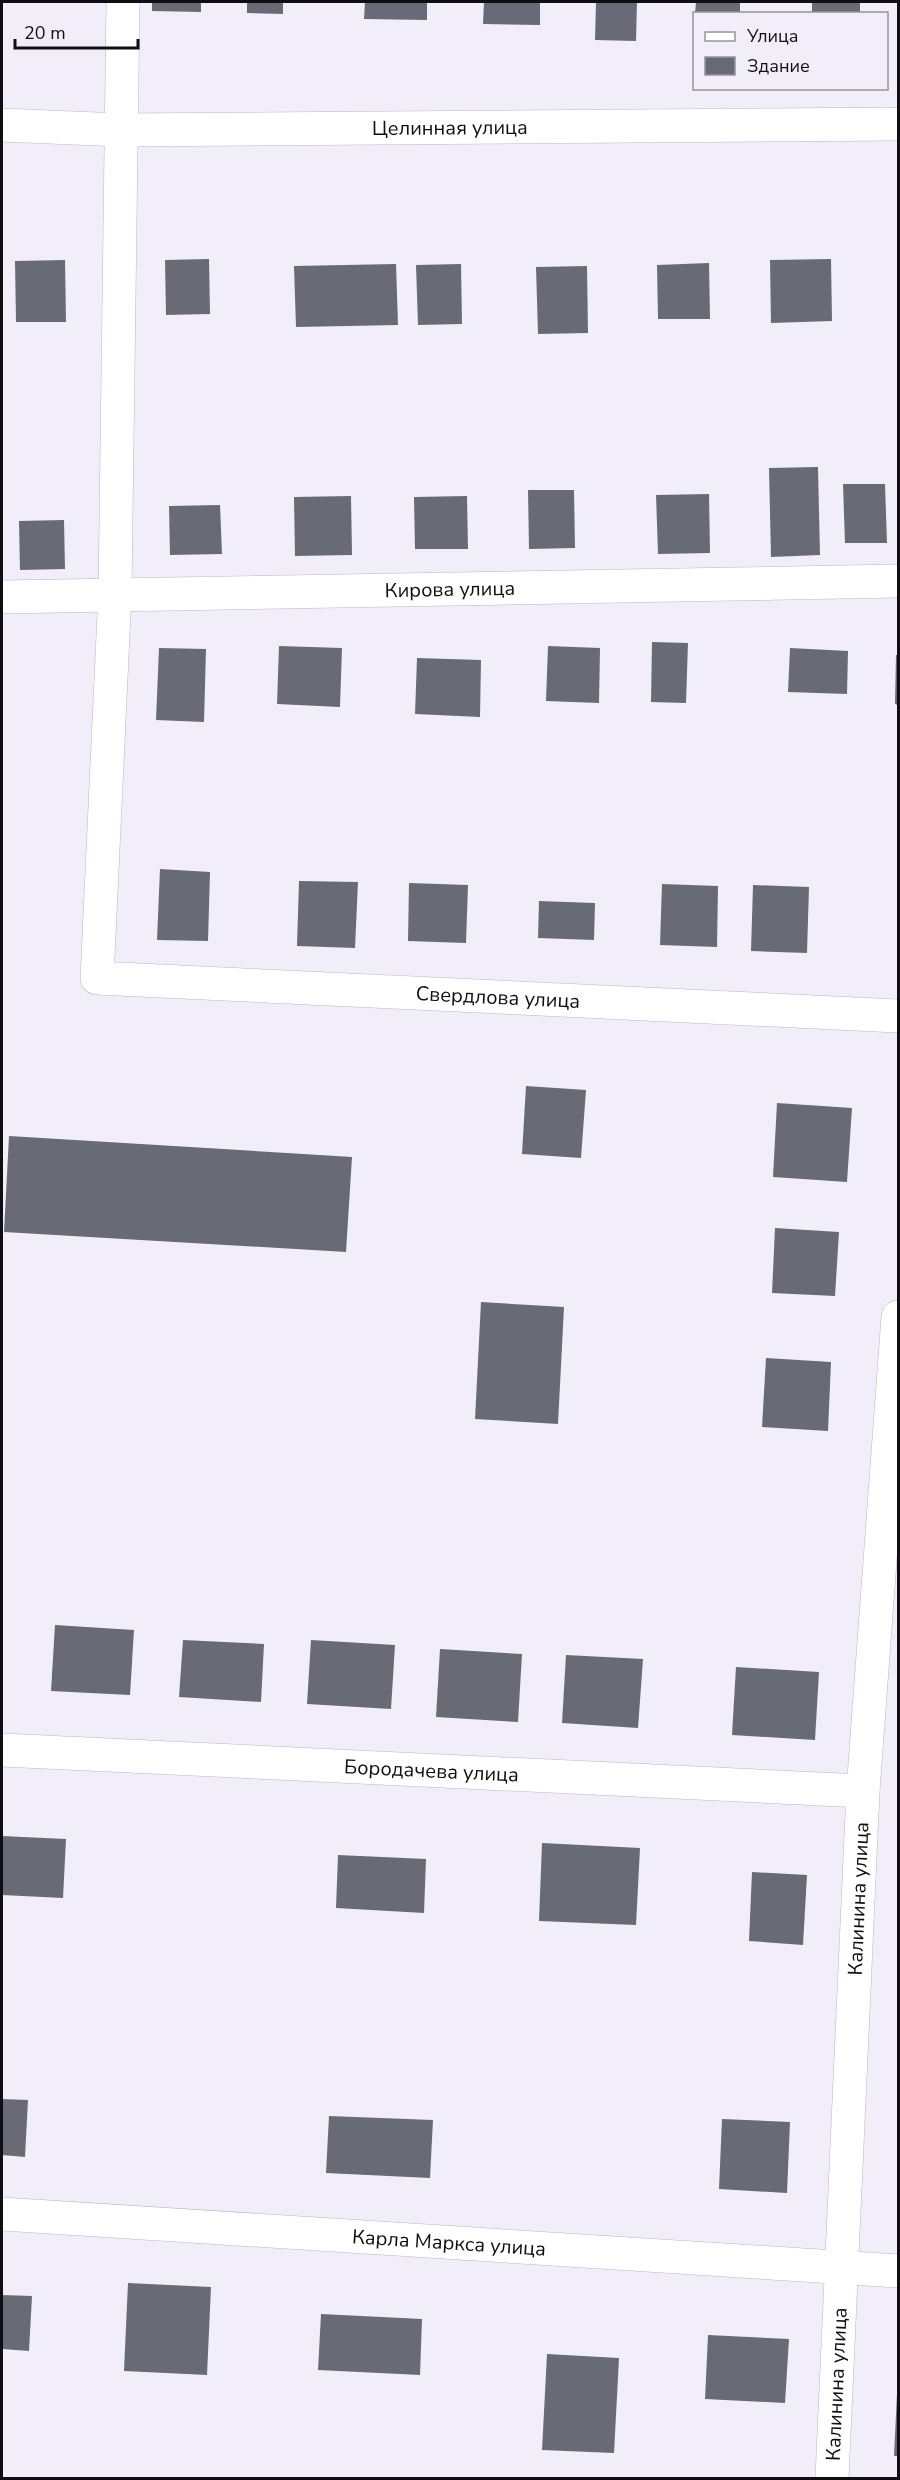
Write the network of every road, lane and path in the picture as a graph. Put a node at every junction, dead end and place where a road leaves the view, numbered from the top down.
1 (123, 2) edge
2 (898, 124) edge
3 (2, 125) edge
4 (121, 130) junction
5 (898, 580) edge
6 (115, 593) junction
7 (2, 597) edge
8 (898, 1016) edge
9 (898, 1317) edge
10 (2, 1749) edge
11 (863, 1791) junction
12 (2, 2214) edge
13 (843, 2266) junction
14 (898, 2271) edge
15 (832, 2478) edge

1 - 4 street
2 - 4 street, Целинная улица
3 - 4 street, Целинная улица
4 - 6 street
5 - 6 street, Кирова улица
6 - 7 street, Кирова улица
6 - 8 street, Свердлова улица
9 - 11 street, Калинина улица
10 - 11 street, Бородачева улица
11 - 13 street, Калинина улица
12 - 13 street, Карла Маркса улица
13 - 14 street, Карла Маркса улица
13 - 15 street, Калинина улица

